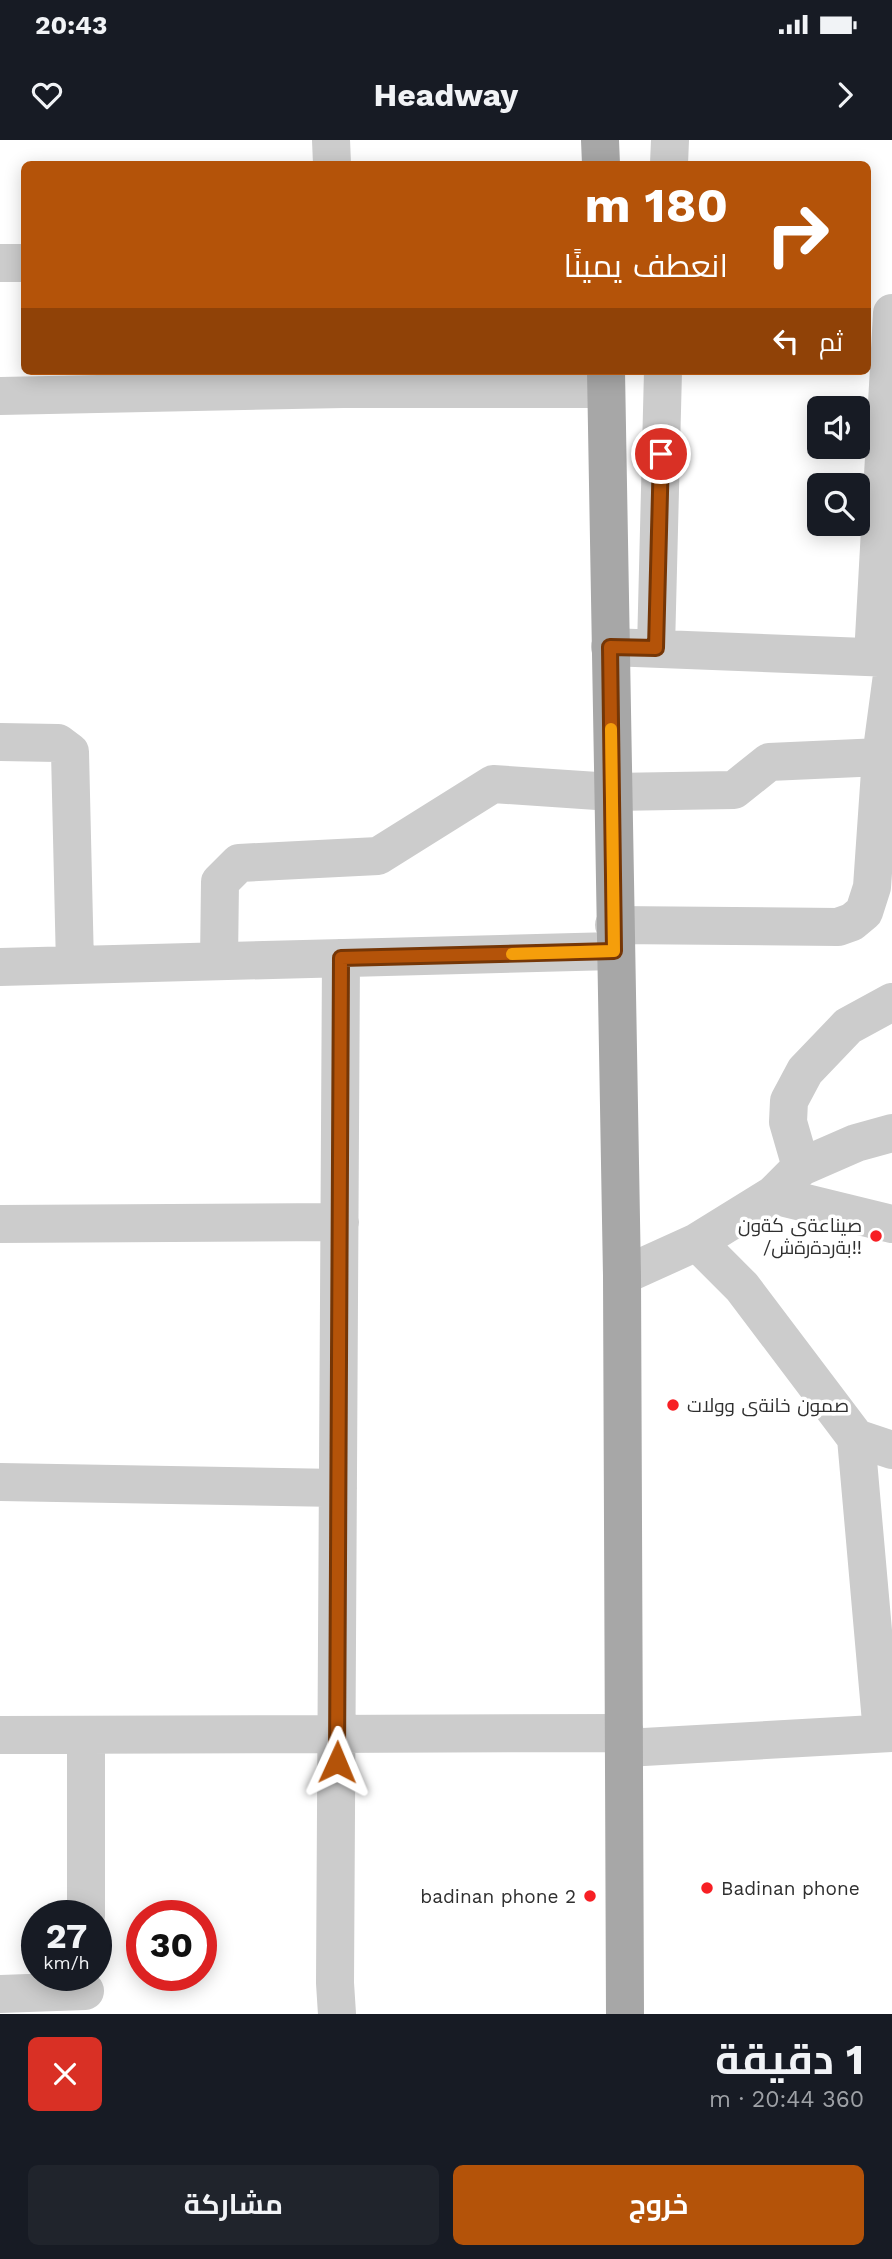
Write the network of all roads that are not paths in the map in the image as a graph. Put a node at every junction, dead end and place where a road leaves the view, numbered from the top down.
1 (331, 140) edge
2 (600, 140) edge
3 (670, 140) edge
4 (332, 161) edge
5 (601, 161) edge
6 (669, 161) edge
7 (0, 263) edge
8 (21, 263) edge
9 (892, 313) edge
10 (663, 375) edge
11 (342, 380) edge
12 (606, 380) edge
13 (0, 396) edge
14 (888, 455) edge
15 (610, 647) junction
16 (656, 648) junction
17 (886, 663) edge
18 (0, 742) edge
19 (881, 757) junction
20 (612, 792) junction
21 (614, 938) junction
22 (341, 958) junction
23 (219, 961) junction
24 (75, 965) junction
25 (0, 967) edge
26 (892, 1002) edge
27 (892, 1133) edge
28 (801, 1167) junction
29 (773, 1195) junction
30 (340, 1222) junction
31 (0, 1224) edge
32 (892, 1224) edge
33 (696, 1242) junction
34 (622, 1276) junction
35 (856, 1438) junction
36 (892, 1450) edge
37 (0, 1482) edge
38 (338, 1488) junction
39 (887, 1733) edge
40 (337, 1734) junction
41 (0, 1735) edge
42 (86, 1735) junction
43 (626, 1740) junction
44 (86, 1900) edge
45 (0, 1994) edge
46 (85, 1994) edge
47 (337, 2014) edge
48 (625, 2014) edge

1 - 4 street
2 - 5 main road
3 - 6 street
7 - 8 street
9 - 14 street
10 - 16 street
11 - 12 street
11 - 13 street
12 - 15 main road
14 - 17 street
15 - 16 street
15 - 20 main road
16 - 17 street
17 - 19 street
18 - 24 street
19 - 20 street
19 - 21 street
20 - 21 main road
20 - 23 street
21 - 22 street
21 - 34 main road
22 - 23 street
22 - 30 street
23 - 24 street
24 - 25 street
26 - 28 street
27 - 28 street
28 - 29 street
29 - 32 street
29 - 33 street
30 - 31 street
30 - 38 street
33 - 34 street
33 - 35 street
34 - 43 main road
35 - 36 street
35 - 39 street
37 - 38 street
38 - 40 street
39 - 43 street
40 - 42 street
40 - 43 street
40 - 47 street
41 - 42 street
42 - 44 street
43 - 48 main road
45 - 46 street

